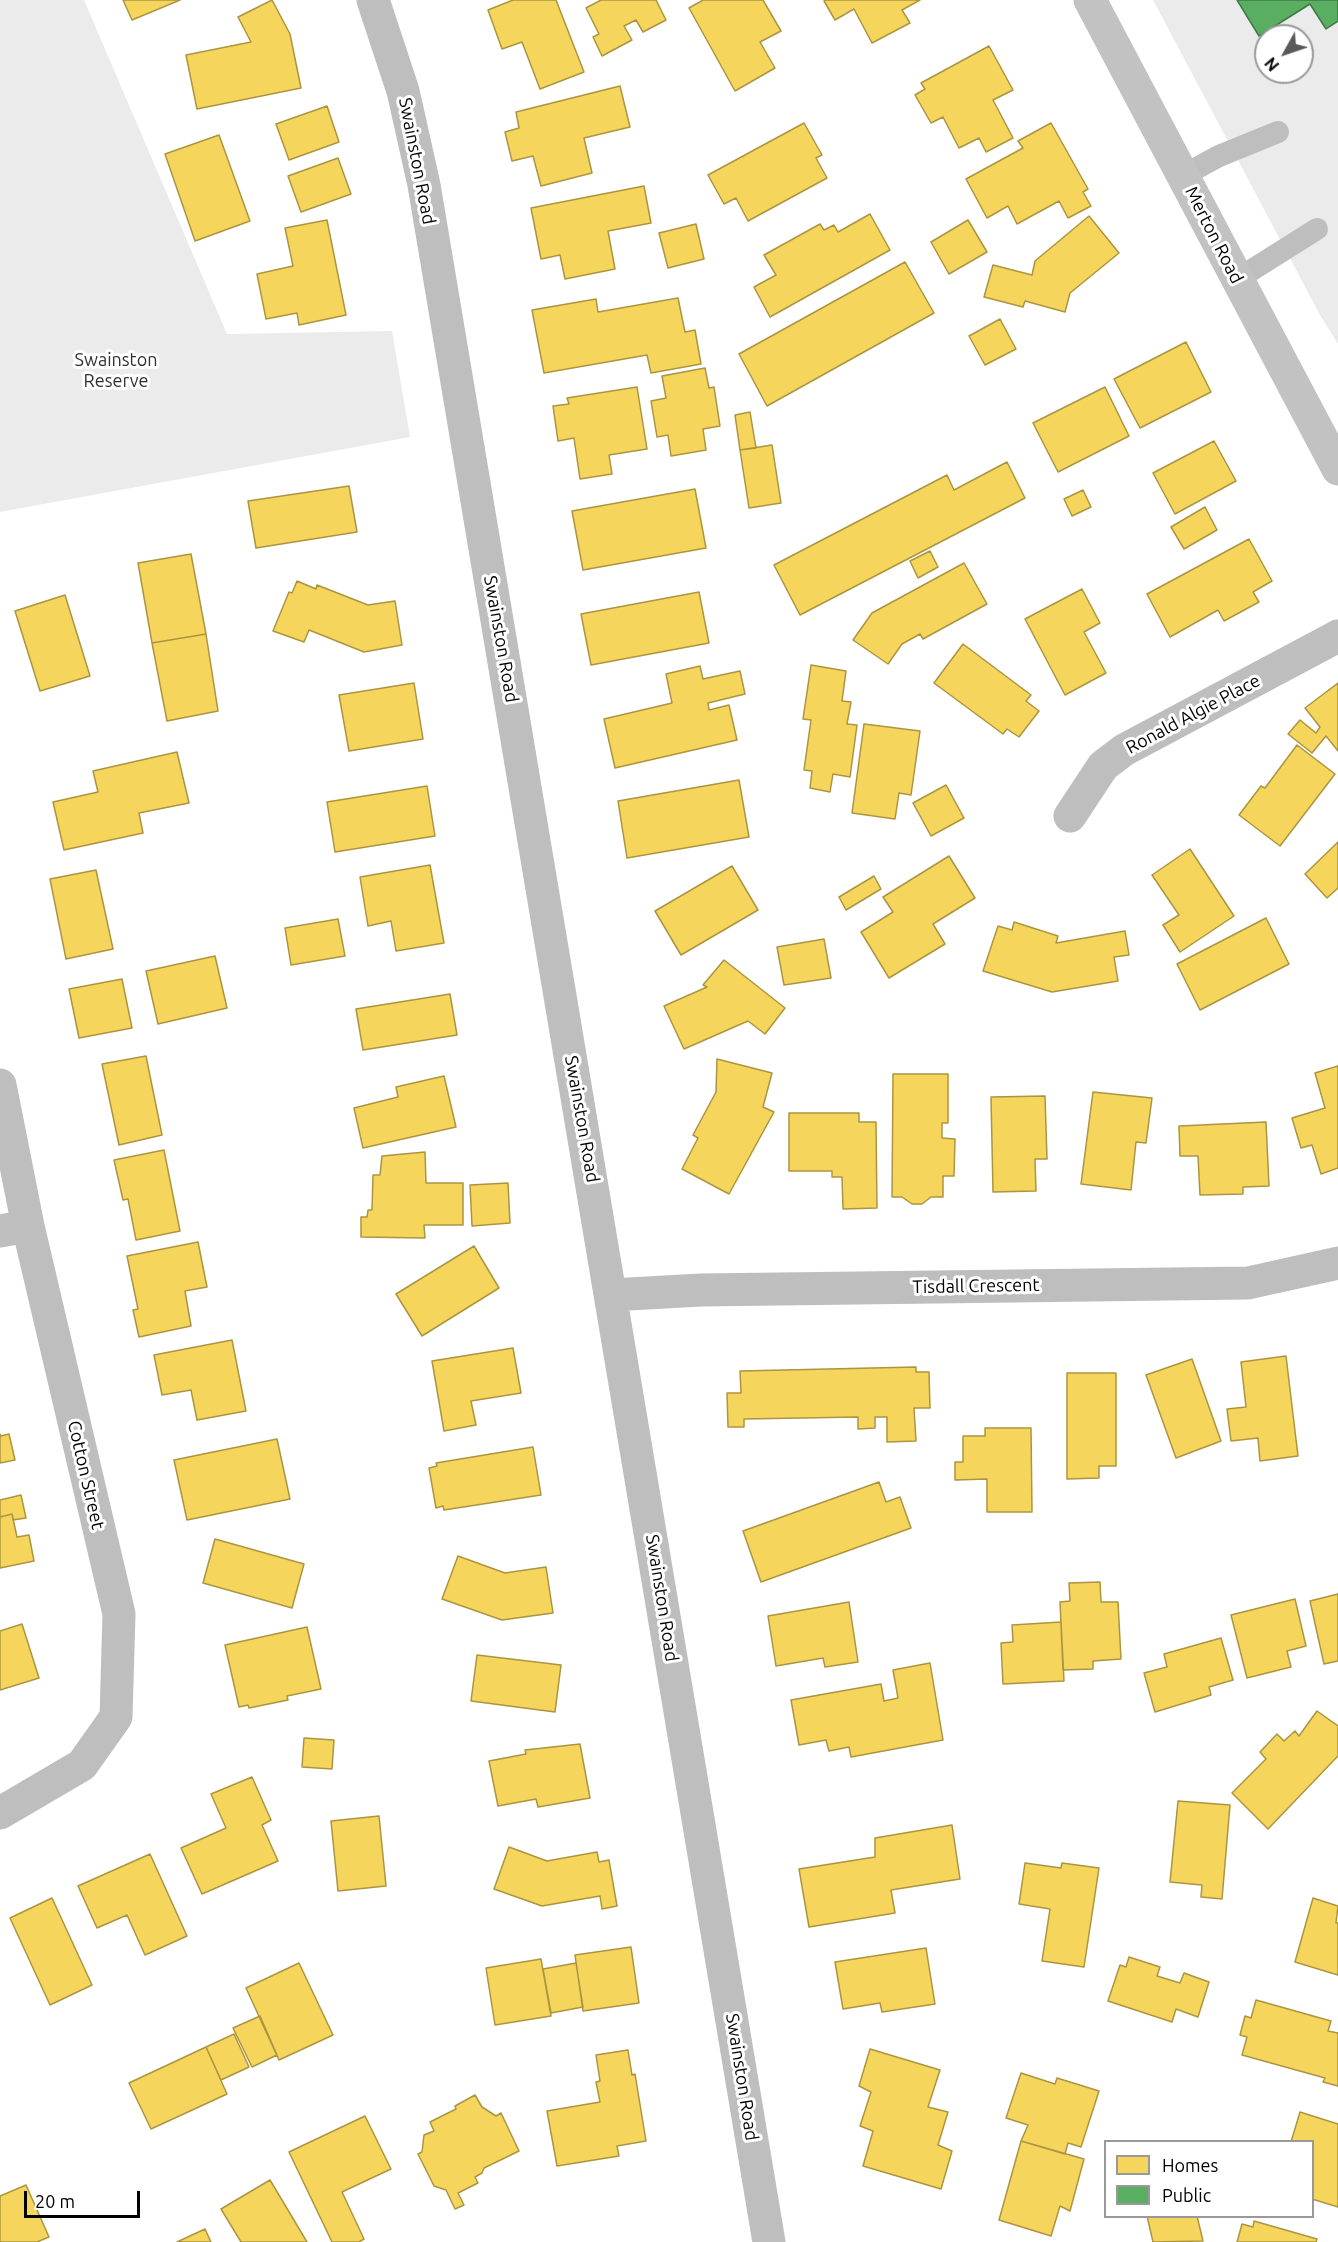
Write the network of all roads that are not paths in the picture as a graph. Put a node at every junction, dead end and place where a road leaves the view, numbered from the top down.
1 (373, 0) edge
2 (1090, 0) edge
3 (1278, 132) dead end
4 (1184, 175) junction
5 (1317, 229) dead end
6 (1236, 280) junction
7 (1338, 469) edge
8 (1338, 636) edge
9 (1070, 816) dead end
10 (0, 1085) edge
11 (14, 1228) edge
12 (1338, 1263) edge
13 (611, 1295) junction
14 (0, 1813) edge
15 (769, 2242) edge

1 - 13 street, Swainston Road
2 - 4 main road, Merton Road
3 - 4 lane
4 - 6 main road, Merton Road
5 - 6 lane
6 - 7 main road, Merton Road
8 - 9 street, Ronald Algie Place
10 - 11 street, Cotton Street
11 - 14 street, Cotton Street
12 - 13 street, Tisdall Crescent
13 - 15 street, Swainston Road

